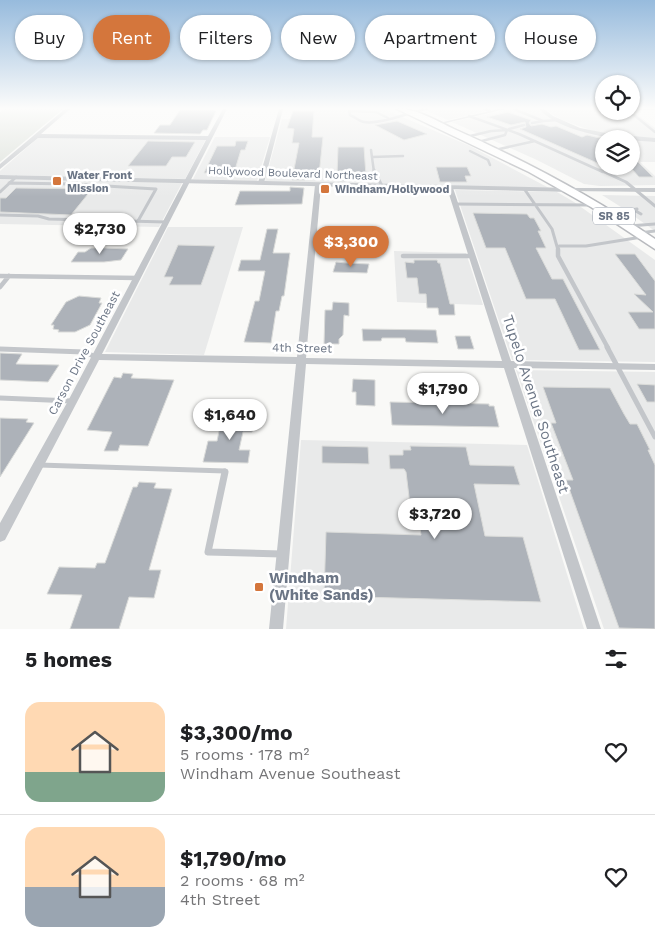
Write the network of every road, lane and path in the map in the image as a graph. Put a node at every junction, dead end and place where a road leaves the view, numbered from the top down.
1 (34, 138) edge
2 (211, 138) edge
3 (273, 138) edge
4 (469, 138) edge
5 (492, 138) edge
6 (528, 138) edge
7 (636, 138) edge
8 (655, 140) edge
9 (535, 141) junction
10 (478, 142) junction
11 (371, 150) dead end
12 (495, 150) junction
13 (470, 151) dead end
14 (372, 156) junction
15 (402, 156) dead end
16 (490, 165) dead end
17 (0, 168) edge
18 (0, 177) edge
19 (13, 180) junction
20 (76, 181) junction
21 (188, 181) junction
22 (261, 183) junction
23 (318, 185) junction
24 (382, 186) junction
25 (450, 188) junction
26 (525, 190) junction
27 (571, 190) junction
28 (637, 190) junction
29 (655, 190) edge
30 (0, 192) edge
31 (456, 204) junction
32 (535, 205) junction
33 (597, 205) junction
34 (655, 206) edge
35 (648, 208) dead end
36 (609, 213) junction
37 (640, 214) dead end
38 (0, 215) edge
39 (649, 219) dead end
40 (138, 221) junction
41 (166, 222) junction
42 (655, 224) edge
43 (655, 231) edge
44 (636, 232) junction
45 (655, 245) edge
46 (559, 246) junction
47 (403, 256) dead end
48 (472, 256) junction
49 (0, 276) edge
50 (9, 276) junction
51 (138, 278) junction
52 (0, 287) edge
53 (0, 349) edge
54 (96, 357) junction
55 (301, 361) junction
56 (508, 364) junction
57 (617, 366) junction
58 (655, 367) edge
59 (0, 398) edge
60 (73, 401) junction
61 (655, 437) edge
62 (37, 465) junction
63 (0, 536) edge
64 (283, 554) junction
65 (276, 629) edge
66 (594, 629) edge

1 - 17 street
2 - 21 street, Carson Drive Southeast
3 - 22 street
4 - 10 highway, SR 85
5 - 10 lane
6 - 9 lane
7 - 8 street
9 - 12 lane
9 - 28 lane
10 - 12 highway, SR 85
11 - 14 lane
12 - 27 highway, SR 85
13 - 16 lane
14 - 15 lane
14 - 24 lane
18 - 19 street, Hollywood Boulevard Northeast
19 - 20 street, Hollywood Boulevard Northeast
19 - 30 lane
20 - 21 street, Hollywood Boulevard Northeast
20 - 40 lane
21 - 22 street, Hollywood Boulevard Northeast
21 - 41 street, Carson Drive Southeast
22 - 23 street, Hollywood Boulevard Northeast
23 - 24 street, Hollywood Boulevard Northeast
23 - 55 street
24 - 25 street, Hollywood Boulevard Northeast
25 - 26 street, Hollywood Boulevard Northeast
25 - 31 street, Tupelo Avenue Southeast
26 - 27 street, Hollywood Boulevard Northeast
26 - 32 lane
27 - 28 street, Hollywood Boulevard Northeast
27 - 33 highway, SR 85
28 - 29 street, Hollywood Boulevard Northeast
28 - 34 lane
31 - 32 lane
31 - 48 street, Tupelo Avenue Southeast
32 - 33 lane
32 - 46 lane
33 - 36 highway, SR 85
34 - 35 lane
36 - 37 lane
36 - 44 highway, SR 85
38 - 40 lane
39 - 42 lane
40 - 41 lane
41 - 51 street, Carson Drive Southeast
42 - 44 lane
43 - 44 lane
44 - 45 highway, SR 85
44 - 46 lane
46 - 57 lane
47 - 48 lane
48 - 56 street, Tupelo Avenue Southeast
49 - 50 lane
50 - 51 lane
50 - 52 lane
51 - 54 street, Carson Drive Southeast
53 - 54 lane
54 - 55 street, 4th Street
54 - 60 street, Carson Drive Southeast
55 - 56 street, 4th Street
55 - 64 street
56 - 57 street, 4th Street
56 - 66 street, Tupelo Avenue Southeast
57 - 58 street, 4th Street
57 - 61 lane
59 - 60 lane
60 - 62 street, Carson Drive Southeast
62 - 63 street, Carson Drive Southeast
62 - 64 lane
64 - 65 street

